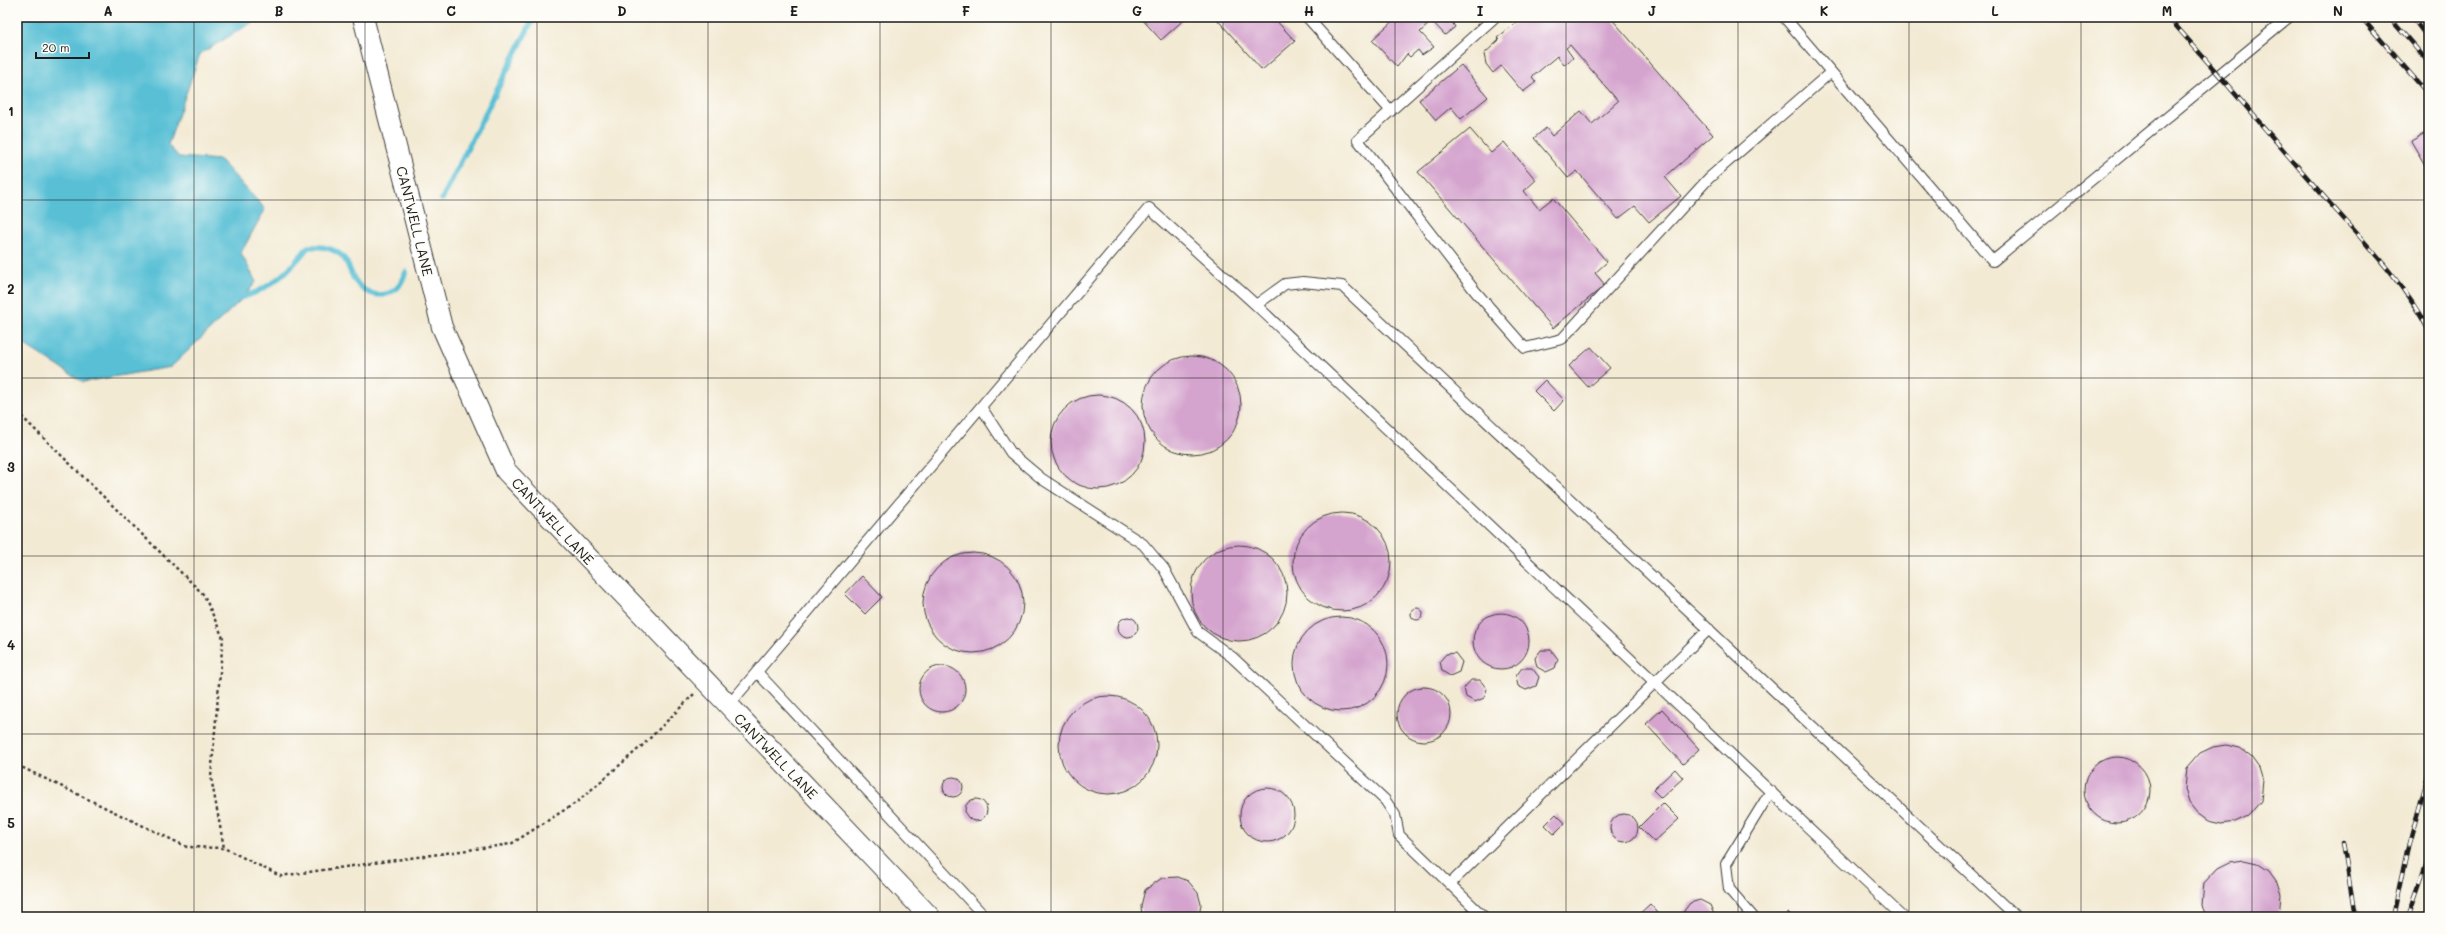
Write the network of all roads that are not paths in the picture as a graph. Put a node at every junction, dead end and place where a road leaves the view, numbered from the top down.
1 (363, 17) edge
2 (1307, 17) edge
3 (1495, 17) edge
4 (1784, 17) edge
5 (2289, 17) edge
6 (1831, 72) junction
7 (1390, 111) junction
8 (1256, 305) junction
9 (981, 407) junction
10 (1708, 629) junction
11 (757, 672) junction
12 (1655, 682) junction
13 (728, 706) junction
14 (1771, 791) junction
15 (1450, 884) junction
16 (930, 917) edge
17 (985, 917) edge
18 (1484, 917) edge
19 (1753, 917) edge
20 (1903, 917) edge
21 (2016, 917) edge

1 - 13 street, CANTWELL LANE
2 - 7 lane
3 - 7 lane
4 - 6 lane
5 - 6 lane
6 - 7 lane
8 - 9 lane
8 - 10 lane
8 - 12 lane
9 - 11 lane
9 - 15 lane
10 - 12 lane
10 - 21 lane
11 - 13 lane
11 - 17 lane
12 - 14 lane
12 - 15 lane
13 - 16 street, CANTWELL LANE
14 - 19 lane
14 - 20 lane
15 - 18 lane

